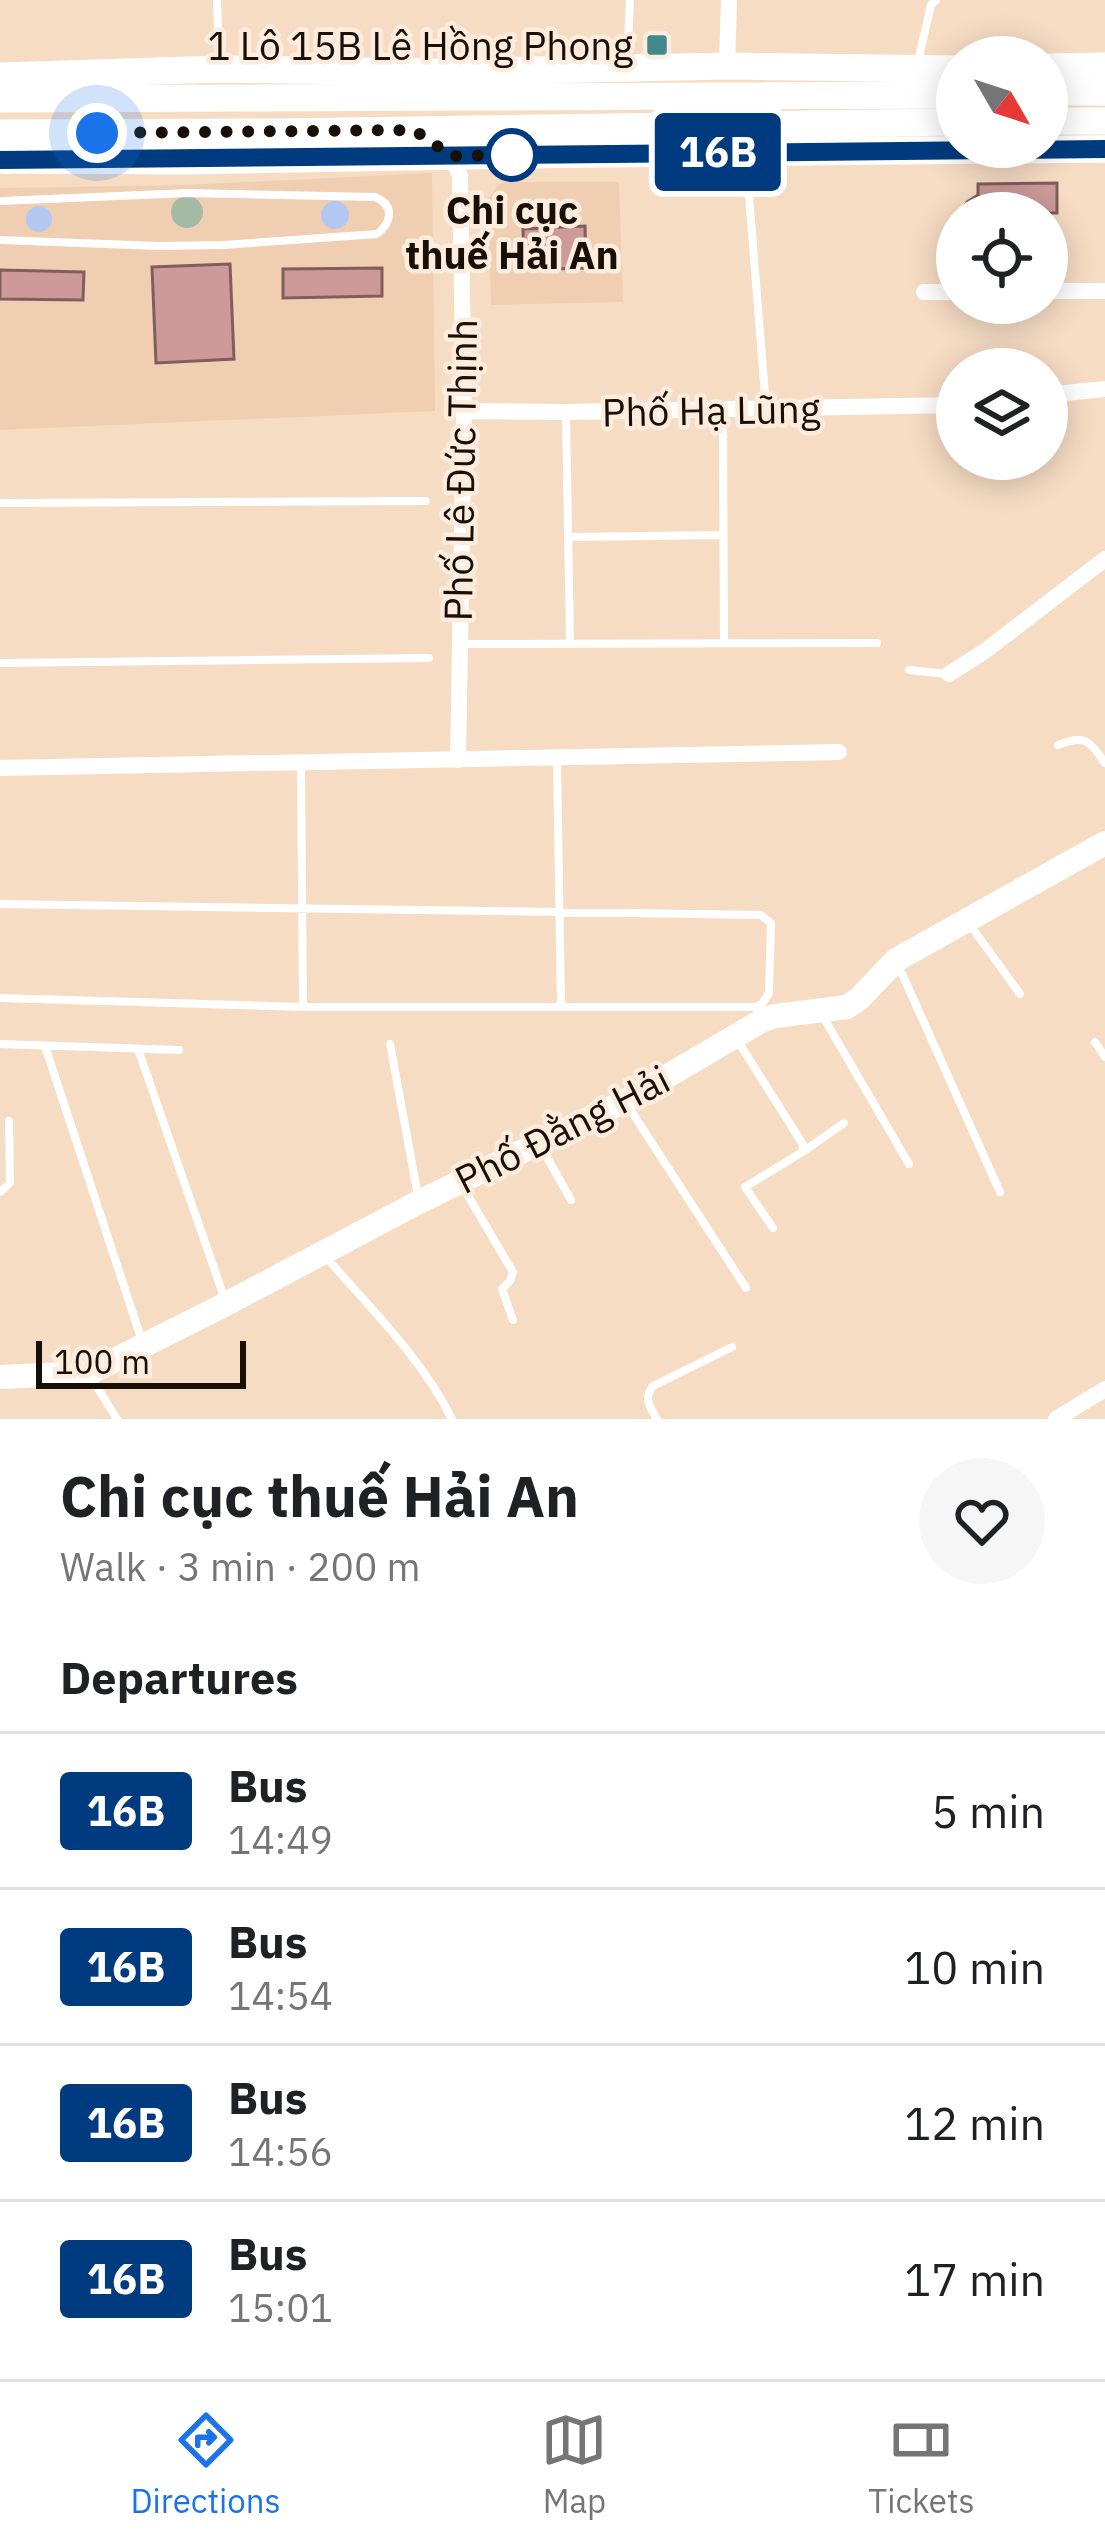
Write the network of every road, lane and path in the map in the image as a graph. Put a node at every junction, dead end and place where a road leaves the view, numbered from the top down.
1 (217, 0) edge
2 (630, 0) edge
3 (729, 0) edge
4 (936, 0) edge
5 (628, 43) dead end
6 (727, 66) junction
7 (1105, 66) edge
8 (1068, 67) edge
9 (219, 70) junction
10 (0, 76) edge
11 (936, 86) edge
12 (1068, 92) edge
13 (1105, 92) edge
14 (0, 99) edge
15 (936, 100) edge
16 (908, 109) junction
17 (936, 116) edge
18 (1105, 121) edge
19 (1068, 122) edge
20 (414, 130) junction
21 (0, 133) edge
22 (1105, 149) edge
23 (745, 151) junction
24 (452, 156) junction
25 (0, 160) edge
26 (186, 177) junction
27 (0, 201) edge
28 (0, 240) edge
29 (1105, 290) edge
30 (1068, 291) edge
31 (924, 292) dead end
32 (936, 292) edge
33 (1105, 389) edge
34 (1068, 393) edge
35 (936, 405) edge
36 (723, 409) junction
37 (766, 409) junction
38 (464, 411) junction
39 (566, 412) junction
40 (426, 500) dead end
41 (0, 503) edge
42 (724, 536) junction
43 (568, 537) junction
44 (1105, 559) edge
45 (878, 643) dead end
46 (458, 644) junction
47 (570, 644) junction
48 (724, 644) junction
49 (430, 658) dead end
50 (0, 663) edge
51 (909, 670) dead end
52 (949, 674) joint
53 (1058, 745) dead end
54 (839, 752) dead end
55 (557, 758) junction
56 (458, 760) junction
57 (301, 763) junction
58 (1105, 763) edge
59 (0, 768) edge
60 (1105, 843) edge
61 (0, 904) edge
62 (303, 906) junction
63 (560, 911) junction
64 (967, 921) junction
65 (896, 960) junction
66 (1019, 994) dead end
67 (0, 998) edge
68 (561, 1006) junction
69 (304, 1007) junction
70 (820, 1012) junction
71 (735, 1036) junction
72 (1095, 1042) dead end
73 (0, 1044) edge
74 (390, 1044) dead end
75 (45, 1046) junction
76 (138, 1049) junction
77 (179, 1050) dead end
78 (1105, 1057) edge
79 (625, 1101) junction
80 (9, 1121) dead end
81 (844, 1123) dead end
82 (539, 1144) junction
83 (804, 1151) junction
84 (908, 1164) dead end
85 (460, 1183) junction
86 (0, 1192) edge
87 (1000, 1192) dead end
88 (571, 1200) dead end
89 (419, 1202) junction
90 (772, 1228) dead end
91 (323, 1254) junction
92 (746, 1288) dead end
93 (226, 1304) junction
94 (513, 1320) dead end
95 (144, 1345) junction
96 (733, 1347) dead end
97 (88, 1373) junction
98 (0, 1377) edge
99 (1105, 1389) edge
100 (117, 1419) edge
101 (452, 1419) edge
102 (657, 1419) edge
103 (1056, 1419) edge

1 - 9 lane
2 - 5 lane
3 - 6 street
4 - 16 lane
6 - 9 main road
6 - 16 main road
7 - 8 main road
9 - 10 main road
11 - 16 main road
12 - 13 main road
14 - 16 main road
15 - 16 main road
16 - 17 main road
16 - 20 main road
16 - 22 main road
16 - 23 main road
18 - 19 main road
20 - 21 main road
20 - 24 street
23 - 24 main road
23 - 37 lane
24 - 26 main road
24 - 38 street, Phố Lê Đức Thịnh
25 - 26 main road
26 - 27 lane
26 - 28 lane
29 - 30 street
31 - 32 street
33 - 34 street
35 - 37 street, Phố Hạ Lũng
36 - 37 street, Phố Hạ Lũng
36 - 39 street, Phố Hạ Lũng
36 - 42 lane
38 - 39 street, Phố Hạ Lũng
38 - 46 street, Phố Lê Đức Thịnh
39 - 43 lane
40 - 41 lane
42 - 43 lane
42 - 48 lane
43 - 47 lane
44 - 52 street
45 - 48 lane
46 - 47 lane
46 - 56 street, Phố Lê Đức Thịnh
47 - 48 lane
49 - 50 lane
51 - 52 lane
53 - 58 lane
54 - 55 street
55 - 56 street
55 - 63 lane
56 - 57 street
57 - 59 street
57 - 62 lane
60 - 64 street, Phố Đằng Hải
61 - 62 lane
62 - 63 lane
62 - 69 lane
63 - 68 lane
63 - 68 lane
64 - 65 street, Phố Đằng Hải
64 - 66 lane
65 - 70 street, Phố Đằng Hải
65 - 87 lane
67 - 69 lane
68 - 69 lane
70 - 71 street, Phố Đằng Hải
70 - 84 lane
71 - 79 street, Phố Đằng Hải
71 - 83 lane
72 - 78 lane
73 - 75 lane
74 - 89 lane
75 - 76 lane
75 - 95 lane
76 - 77 lane
76 - 93 lane
79 - 82 street, Phố Đằng Hải
79 - 92 lane
80 - 86 lane
81 - 83 lane
82 - 85 street, Phố Đằng Hải
82 - 88 lane
83 - 90 lane
85 - 89 street, Phố Đằng Hải
85 - 94 lane
89 - 91 street, Phố Đằng Hải
91 - 93 street, Phố Đằng Hải
91 - 101 lane
93 - 95 street, Phố Đằng Hải
95 - 97 street, Phố Đằng Hải
96 - 102 lane
97 - 98 street, Phố Đằng Hải
97 - 100 lane
99 - 103 street

